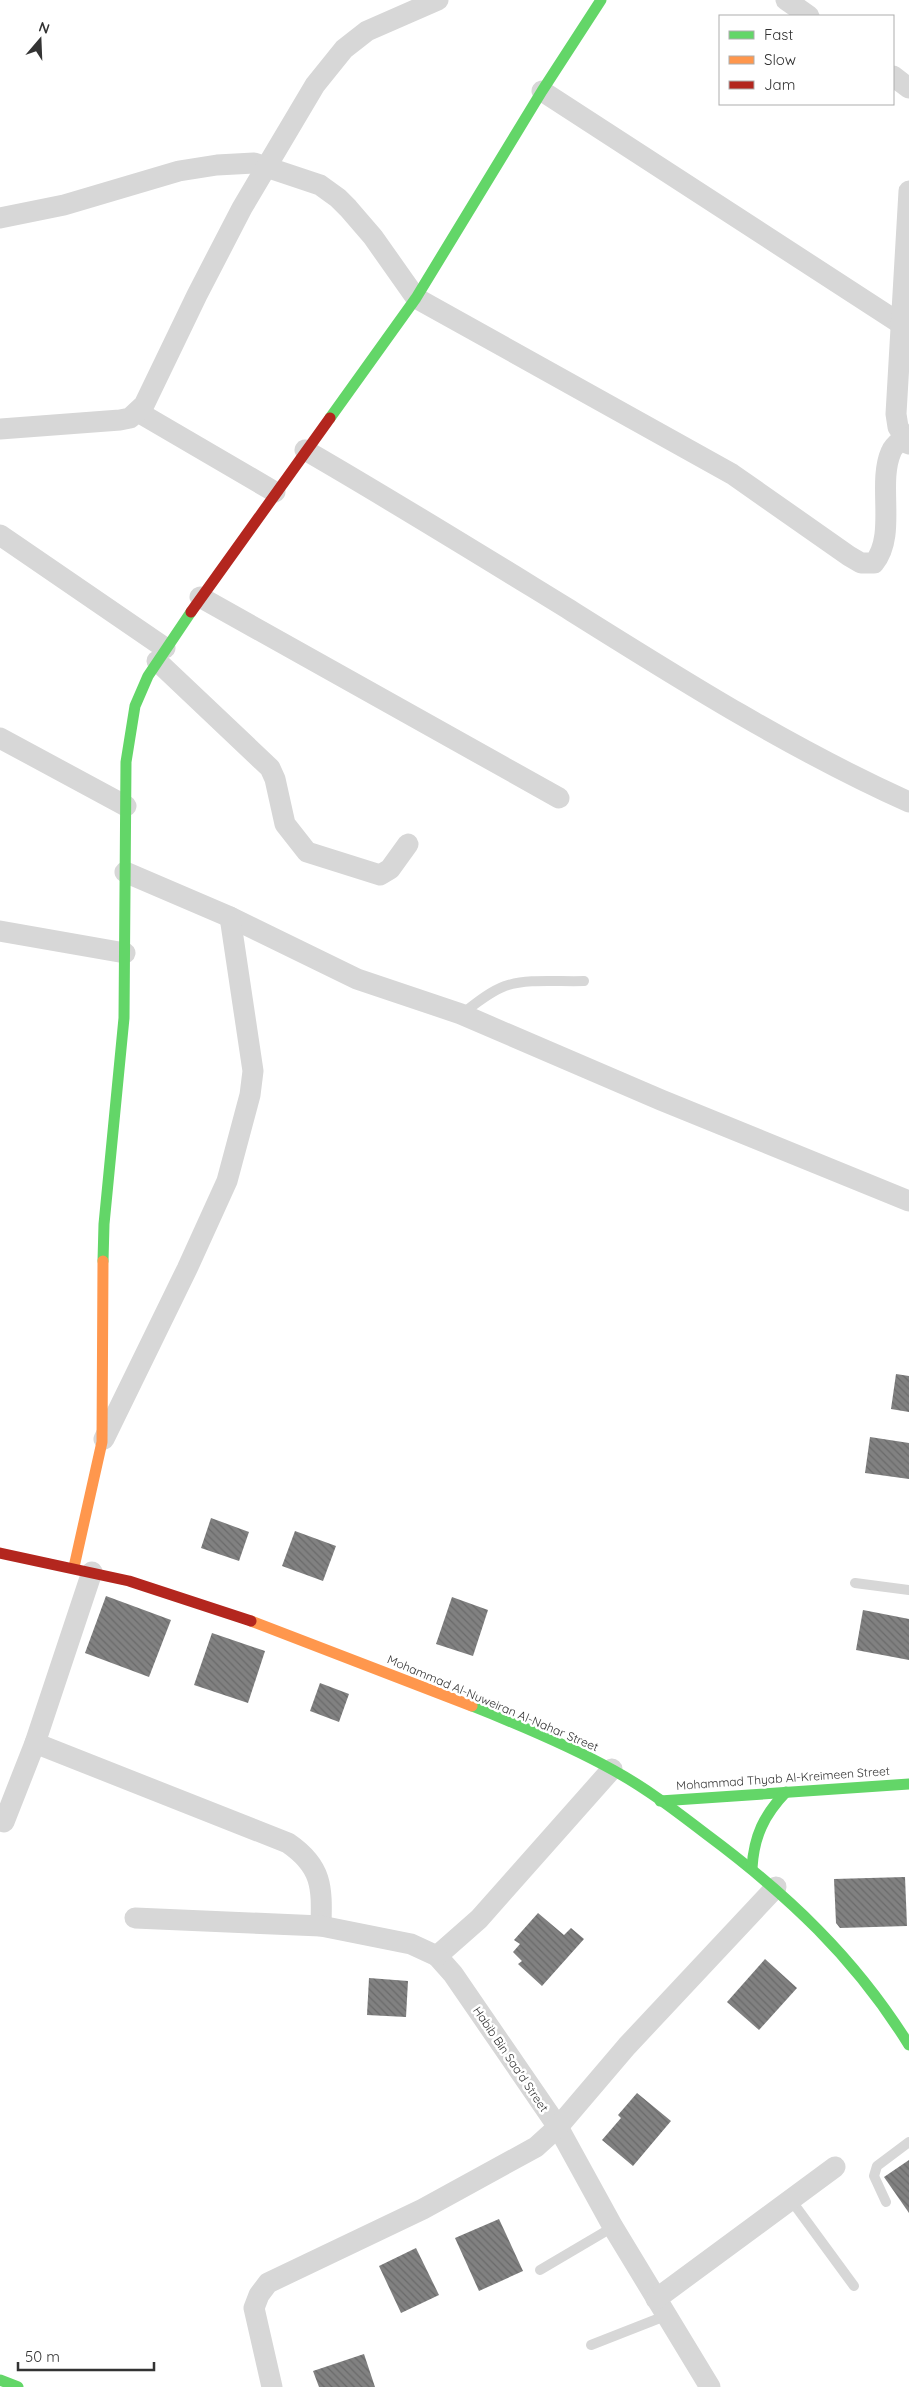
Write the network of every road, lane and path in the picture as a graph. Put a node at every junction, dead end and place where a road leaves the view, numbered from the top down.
1 (438, 0) edge
2 (601, 0) edge
3 (786, 0) edge
4 (808, 15) edge
5 (894, 77) edge
6 (909, 88) edge
7 (542, 91) junction
8 (266, 166) junction
9 (909, 191) edge
10 (0, 218) edge
11 (416, 298) junction
12 (901, 324) junction
13 (138, 412) junction
14 (0, 429) edge
15 (906, 441) edge
16 (305, 450) junction
17 (275, 492) junction
18 (0, 535) edge
19 (200, 597) junction
20 (161, 655) junction
21 (0, 738) edge
22 (559, 798) dead end
23 (909, 802) edge
24 (126, 806) junction
25 (408, 844) dead end
26 (125, 872) junction
27 (230, 917) junction
28 (0, 931) edge
29 (125, 953) junction
30 (584, 981) dead end
31 (461, 1014) junction
32 (909, 1201) edge
33 (102, 1442) junction
34 (0, 1552) edge
35 (83, 1569) junction
36 (855, 1583) dead end
37 (909, 1590) edge
38 (35, 1743) junction
39 (612, 1769) junction
40 (909, 1784) edge
41 (786, 1792) junction
42 (660, 1801) junction
43 (4, 1822) dead end
44 (752, 1868) junction
45 (776, 1887) junction
46 (135, 1918) dead end
47 (321, 1926) junction
48 (437, 1956) junction
49 (909, 2045) edge
50 (558, 2127) junction
51 (909, 2142) edge
52 (835, 2167) dead end
53 (791, 2200) junction
54 (886, 2202) dead end
55 (613, 2227) junction
56 (540, 2270) dead end
57 (854, 2286) dead end
58 (661, 2307) junction
59 (591, 2345) dead end
60 (0, 2380) edge
61 (18, 2387) edge
62 (272, 2387) edge
63 (710, 2387) edge

1 - 8 street
2 - 7 street
3 - 4 street
5 - 6 street
7 - 11 street
7 - 12 street
8 - 10 street
8 - 11 street
8 - 13 street
9 - 12 street
11 - 15 street
11 - 16 street
12 - 15 street
13 - 14 street
13 - 17 street
16 - 17 street
16 - 23 street
17 - 19 street
18 - 20 street
19 - 20 street
19 - 22 street
20 - 24 street
20 - 25 street
21 - 24 street
24 - 26 street
26 - 27 street
26 - 29 street
27 - 31 street
27 - 33 street
28 - 29 street
29 - 33 street
30 - 31 lane
31 - 32 street
33 - 35 street
34 - 35 street, Mohammad Al-Nuweiran Al-Nahar Street
35 - 38 street
35 - 39 street, Mohammad Al-Nuweiran Al-Nahar Street
36 - 37 lane
38 - 43 street
38 - 47 street
39 - 42 street, Mohammad Al-Nuweiran Al-Nahar Street
39 - 48 street
40 - 41 street, Mohammad Thyab Al-Kreimeen Street
41 - 42 street, Mohammad Thyab Al-Kreimeen Street
41 - 44 street
42 - 44 street, Mohammad Al-Nuweiran Al-Nahar Street
44 - 45 street, Mohammad Al-Nuweiran Al-Nahar Street
45 - 49 street, Mohammad Al-Nuweiran Al-Nahar Street
45 - 50 street
46 - 47 street
47 - 48 street
48 - 50 street, Habib Bin Saa'd Street
50 - 55 street, Habib Bin Saa'd Street
50 - 62 street
51 - 54 lane
52 - 53 street
53 - 57 lane
53 - 58 street
55 - 56 lane
55 - 58 street, Habib Bin Saa'd Street
58 - 59 lane
58 - 63 street, Habib Bin Saa'd Street
60 - 61 street

